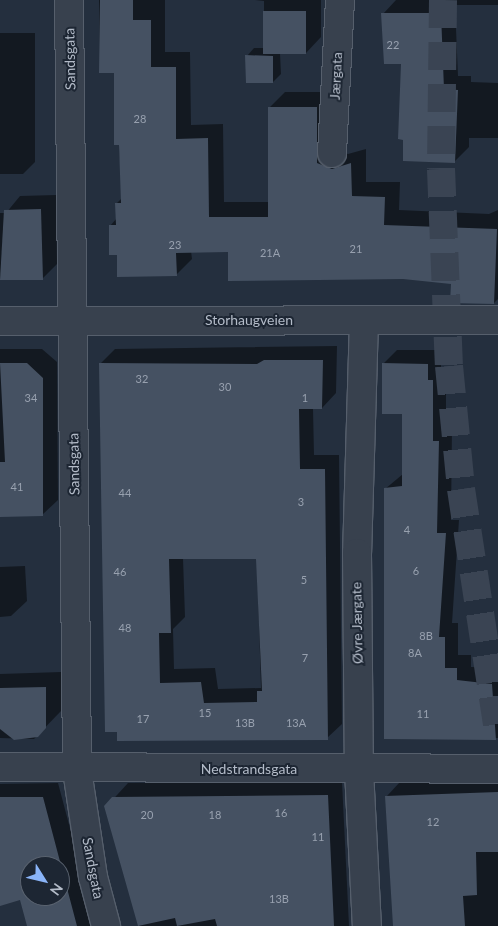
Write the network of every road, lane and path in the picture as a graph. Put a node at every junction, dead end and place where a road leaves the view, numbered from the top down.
1 (69, 0) edge
2 (340, 0) edge
3 (332, 153) dead end
4 (364, 320) junction
5 (498, 320) edge
6 (0, 321) edge
7 (72, 321) junction
8 (0, 767) edge
9 (498, 769) edge
10 (77, 770) junction
11 (359, 770) junction
12 (106, 926) edge
13 (367, 926) edge

1 - 7 street, Sandsgata
2 - 3 street, Jærgata
4 - 5 street, Storhaugveien
4 - 7 street, Storhaugveien
4 - 11 street, Øvre Jærgate
6 - 7 street, Storhaugveien
7 - 10 street, Sandsgata
8 - 10 street, Nedstrandsgata
9 - 11 street, Nedstrandsgata
10 - 11 street, Nedstrandsgata
10 - 12 street, Sandsgata
11 - 13 street, Øvre Jærgate

